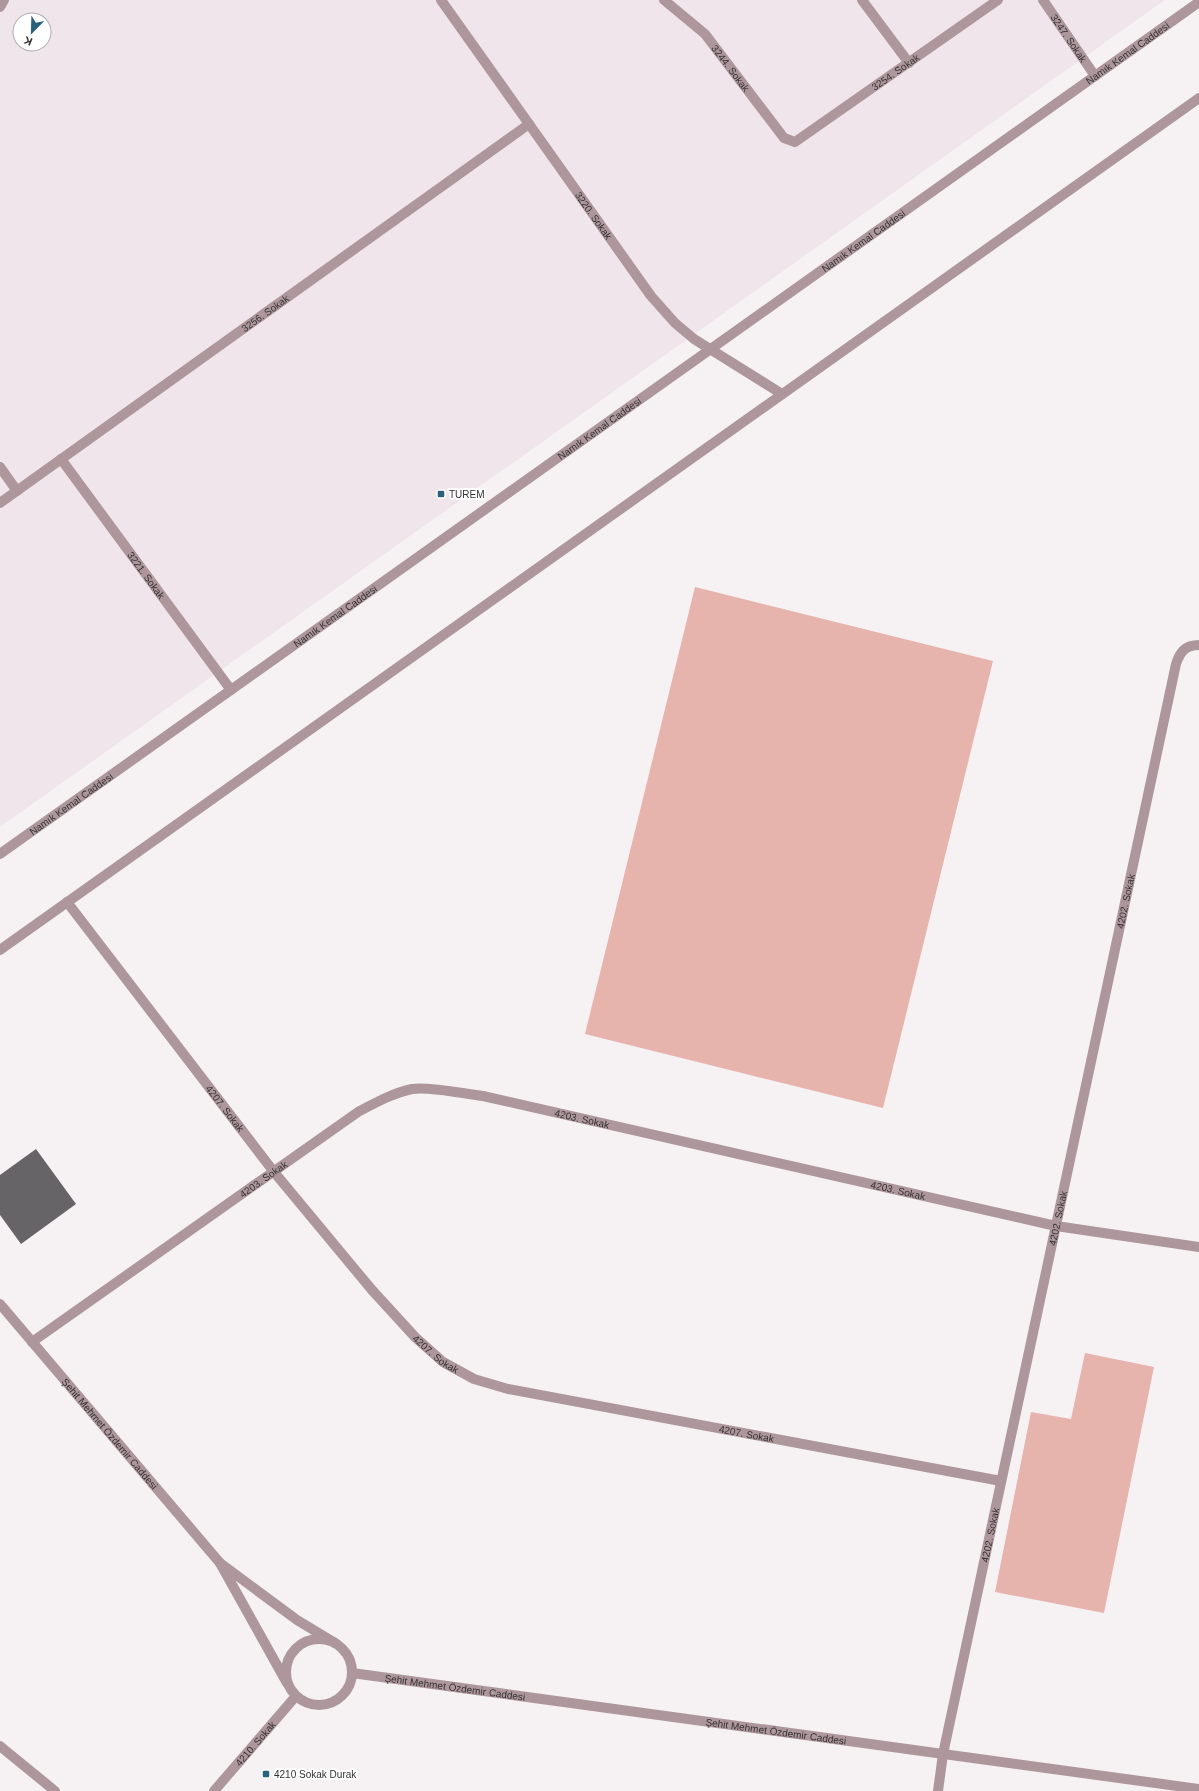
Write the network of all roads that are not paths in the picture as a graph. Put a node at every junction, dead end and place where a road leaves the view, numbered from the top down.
1 (4, 0) edge
2 (441, 0) edge
3 (664, 0) edge
4 (862, 0) edge
5 (998, 0) edge
6 (1043, 0) edge
7 (1199, 2) edge
8 (0, 7) edge
9 (909, 63) junction
10 (1095, 76) junction
11 (1199, 98) edge
12 (529, 124) junction
13 (792, 142) joint
14 (710, 350) junction
15 (782, 394) junction
16 (61, 459) junction
17 (0, 467) edge
18 (17, 491) junction
19 (0, 503) edge
20 (1199, 646) edge
21 (231, 690) junction
22 (0, 854) edge
23 (67, 902) junction
24 (0, 950) edge
25 (274, 1172) junction
26 (1056, 1226) junction
27 (1199, 1246) edge
28 (0, 1304) edge
29 (32, 1342) junction
30 (1001, 1481) junction
31 (220, 1563) junction
32 (335, 1643) junction
33 (352, 1673) junction
34 (287, 1683) junction
35 (296, 1696) junction
36 (0, 1746) edge
37 (943, 1754) junction
38 (1199, 1789) edge
39 (55, 1791) edge
40 (214, 1791) edge
41 (938, 1791) edge

1 - 8 street
2 - 12 street, 3220. Sokak
3 - 13 street, 3244. Sokak
4 - 9 street
5 - 9 street, 3254. Sokak
6 - 10 street, 3247. Sokak
7 - 10 street, Namık Kemal Caddesi
9 - 13 street, 3254. Sokak
10 - 14 street, Namık Kemal Caddesi
11 - 15 street
12 - 14 street, 3220. Sokak
12 - 16 street, 3256. Sokak
14 - 15 street, 3220. Sokak
14 - 21 street, Namık Kemal Caddesi
15 - 23 street
16 - 18 street, 3256. Sokak
16 - 21 street, 3221. Sokak
17 - 18 street
18 - 19 street, 3256. Sokak
20 - 26 street, 4202. Sokak
21 - 22 street, Namık Kemal Caddesi
23 - 24 street
23 - 25 street, 4207. Sokak
25 - 26 street, 4203. Sokak
25 - 29 street, 4203. Sokak
25 - 30 street, 4207. Sokak
26 - 27 street, 4203. Sokak
26 - 30 street, 4202. Sokak
28 - 29 street, Şehit Mehmet Özdemir Caddesi
29 - 31 street, Şehit Mehmet Özdemir Caddesi
30 - 37 street, 4202. Sokak
31 - 32 street, Şehit Mehmet Özdemir Caddesi
31 - 34 street, Şehit Mehmet Özdemir Caddesi
32 - 33 street, Şehit Mehmet Özdemir Caddesi
32 - 34 street
33 - 35 street, Şehit Mehmet Özdemir Caddesi
33 - 37 street, Şehit Mehmet Özdemir Caddesi
34 - 35 street, Şehit Mehmet Özdemir Caddesi
35 - 40 street, 4210. Sokak
36 - 39 street
37 - 38 street, Şehit Mehmet Özdemir Caddesi
37 - 41 street, 4202. Sokak

